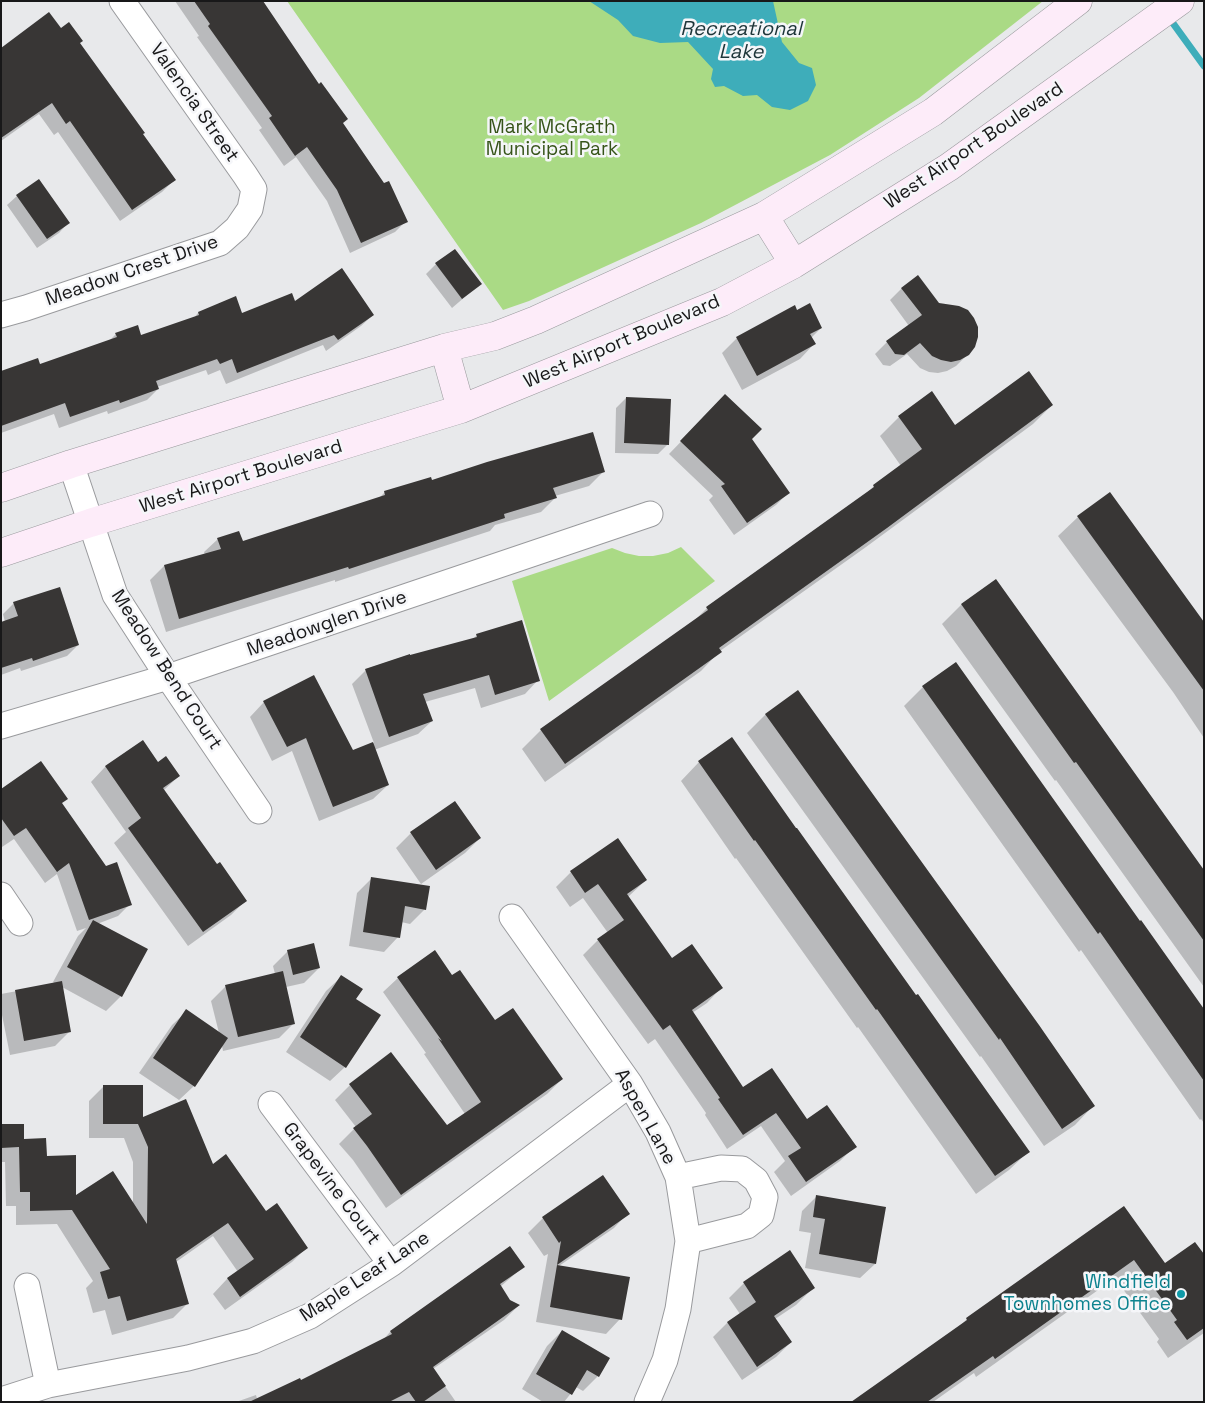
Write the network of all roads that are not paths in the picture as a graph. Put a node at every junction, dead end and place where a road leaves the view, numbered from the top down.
1 (122, 1) edge
2 (1078, 1) edge
3 (1180, 1) edge
4 (250, 209) joint
5 (764, 216) junction
6 (794, 264) junction
7 (1, 315) edge
8 (444, 348) junction
9 (461, 410) junction
10 (71, 464) junction
11 (1, 488) edge
12 (650, 514) dead end
13 (90, 523) junction
14 (1, 554) edge
15 (168, 677) junction
16 (1, 726) edge
17 (260, 811) dead end
18 (1, 895) edge
19 (512, 917) dead end
20 (20, 923) dead end
21 (630, 1084) junction
22 (272, 1104) dead end
23 (678, 1177) junction
24 (688, 1241) junction
25 (391, 1264) junction
26 (28, 1286) dead end
27 (48, 1385) junction
28 (1, 1400) edge
29 (647, 1402) edge

1 - 4 street, Valencia Street
2 - 5 main road
3 - 6 main road, West Airport Boulevard
4 - 7 street, Meadow Crest Drive
5 - 6 main road
5 - 8 main road
6 - 9 main road, West Airport Boulevard
8 - 9 main road
8 - 10 main road
9 - 13 main road, West Airport Boulevard
10 - 11 main road
10 - 13 street, Meadow Bend Court
12 - 15 street, Meadowglen Drive
13 - 14 main road, West Airport Boulevard
13 - 15 street, Meadow Bend Court
15 - 16 street, Meadowglen Drive
15 - 17 street, Meadow Bend Court
18 - 20 street
19 - 21 street, Aspen Lane
21 - 23 street, Aspen Lane
21 - 25 street, Maple Leaf Lane
22 - 25 street, Grapevine Court
23 - 24 street, Aspen Lane
23 - 24 street
24 - 29 street, Aspen Lane
25 - 27 street, Maple Leaf Lane
26 - 27 street
27 - 28 street, Maple Leaf Lane

